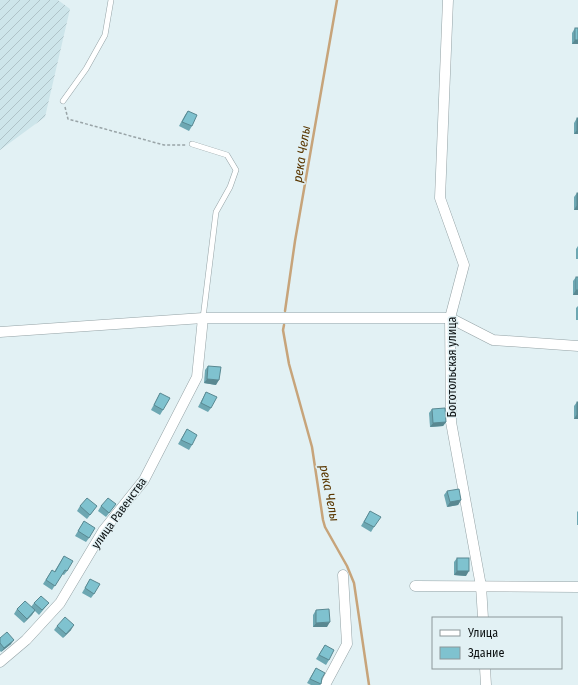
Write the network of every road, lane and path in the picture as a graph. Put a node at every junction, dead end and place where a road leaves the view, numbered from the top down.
1 (111, 0) edge
2 (448, 0) edge
3 (63, 101) joint
4 (192, 144) joint
5 (203, 318) junction
6 (450, 318) junction
7 (0, 332) edge
8 (578, 346) edge
9 (343, 574) dead end
10 (415, 586) dead end
11 (481, 586) junction
12 (578, 587) edge
13 (483, 617) edge
14 (0, 662) edge
15 (485, 669) edge
16 (325, 685) edge
17 (486, 685) edge

1 - 3 lane
2 - 6 street, Боготольская улица
3 - 4 path
4 - 5 lane
5 - 6 street
5 - 7 street
5 - 14 street, улица Равенства
6 - 8 street
6 - 11 street, Боготольская улица
9 - 16 street
10 - 11 street
11 - 12 street
11 - 13 street, Боготольская улица
15 - 17 street

